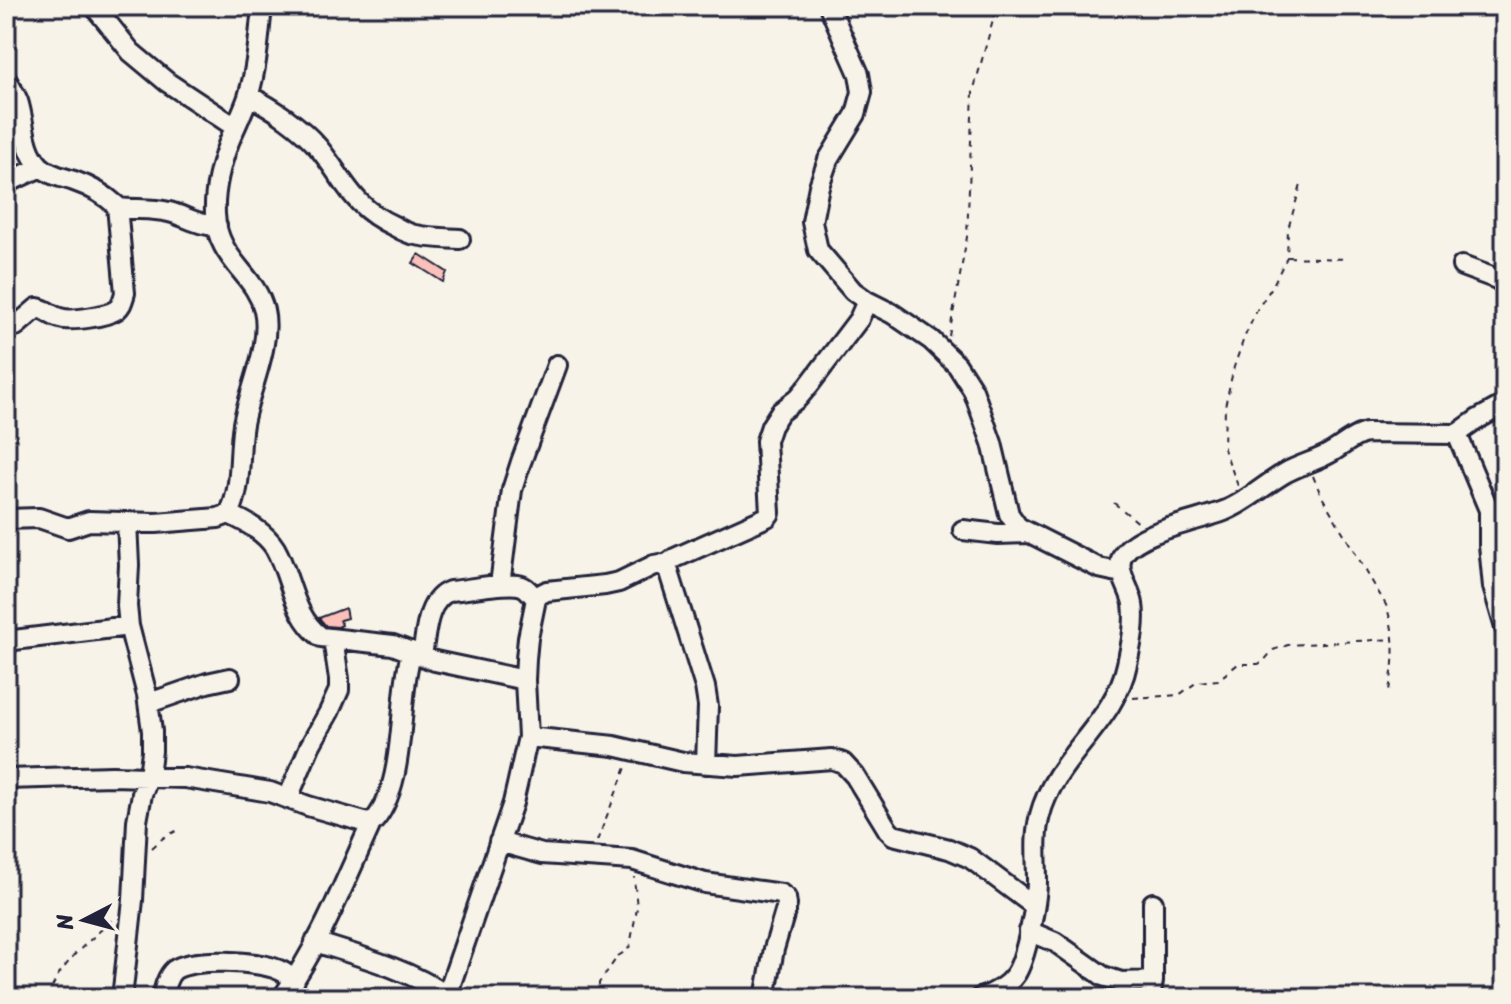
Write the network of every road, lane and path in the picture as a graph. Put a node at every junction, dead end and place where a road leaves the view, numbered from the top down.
1 (94, 6) edge
2 (262, 6) edge
3 (829, 6) edge
4 (997, 6) edge
5 (6, 79) edge
6 (249, 96) junction
7 (235, 127) junction
8 (41, 167) junction
9 (6, 181) edge
10 (1301, 185) dead end
11 (118, 208) junction
12 (217, 226) junction
13 (460, 239) dead end
14 (1287, 257) junction
15 (1346, 259) dead end
16 (1462, 266) dead end
17 (1505, 285) edge
18 (867, 301) junction
19 (6, 326) edge
20 (946, 353) junction
21 (557, 365) dead end
22 (1505, 404) edge
23 (1457, 434) junction
24 (1308, 463) junction
25 (1245, 500) junction
26 (1114, 503) dead end
27 (229, 514) junction
28 (6, 519) edge
29 (127, 522) junction
30 (963, 530) dead end
31 (1028, 533) junction
32 (1153, 534) junction
33 (1497, 551) edge
34 (664, 566) junction
35 (1122, 573) junction
36 (500, 585) junction
37 (536, 599) junction
38 (129, 626) junction
39 (1505, 628) edge
40 (333, 639) junction
41 (1393, 639) junction
42 (6, 646) edge
43 (417, 653) junction
44 (230, 678) dead end
45 (525, 680) junction
46 (1389, 690) dead end
47 (1112, 701) junction
48 (149, 703) junction
49 (528, 737) junction
50 (632, 751) junction
51 (706, 764) junction
52 (149, 776) junction
53 (6, 779) edge
54 (288, 798) junction
55 (371, 824) junction
56 (499, 842) junction
57 (590, 857) junction
58 (632, 860) junction
59 (1153, 903) dead end
60 (1033, 905) junction
61 (116, 917) dead end
62 (1029, 931) junction
63 (315, 942) junction
64 (295, 980) junction
65 (1152, 990) edge
66 (446, 997) edge
67 (47, 998) edge
68 (122, 998) edge
69 (162, 998) edge
70 (282, 998) edge
71 (599, 998) edge
72 (765, 998) edge
73 (980, 998) edge

1 - 7 street
2 - 6 street
3 - 18 street
4 - 20 path
5 - 8 street
6 - 7 street
6 - 13 street
7 - 12 street
8 - 9 street
8 - 11 street
10 - 14 path
11 - 12 street
11 - 19 street
12 - 27 street
14 - 15 path
14 - 25 path
16 - 17 street
18 - 20 street
18 - 34 street
20 - 31 street
21 - 36 street
22 - 23 street
23 - 24 street
23 - 33 street
24 - 25 street
24 - 41 path
25 - 32 street
26 - 32 path
27 - 29 street
27 - 40 street
28 - 29 street
29 - 38 street
30 - 31 street
31 - 35 street
32 - 35 street
33 - 39 street
34 - 37 street
34 - 51 street
35 - 47 street
36 - 37 street
36 - 43 street
37 - 45 street
38 - 42 street
38 - 48 street
40 - 43 street
40 - 54 street
41 - 46 path
41 - 47 path
43 - 45 street
43 - 55 street
44 - 48 street
45 - 49 street
47 - 60 street
48 - 52 street
49 - 50 street
49 - 56 street
50 - 51 street
50 - 57 path
51 - 60 street
52 - 53 street
52 - 54 street
52 - 68 street
54 - 55 street
55 - 63 street
56 - 57 street
56 - 66 street
57 - 58 street
58 - 71 path
58 - 72 street
59 - 65 street
60 - 62 street
61 - 67 path
62 - 65 street
62 - 73 street
63 - 64 street
63 - 66 street
64 - 69 street
64 - 70 street

